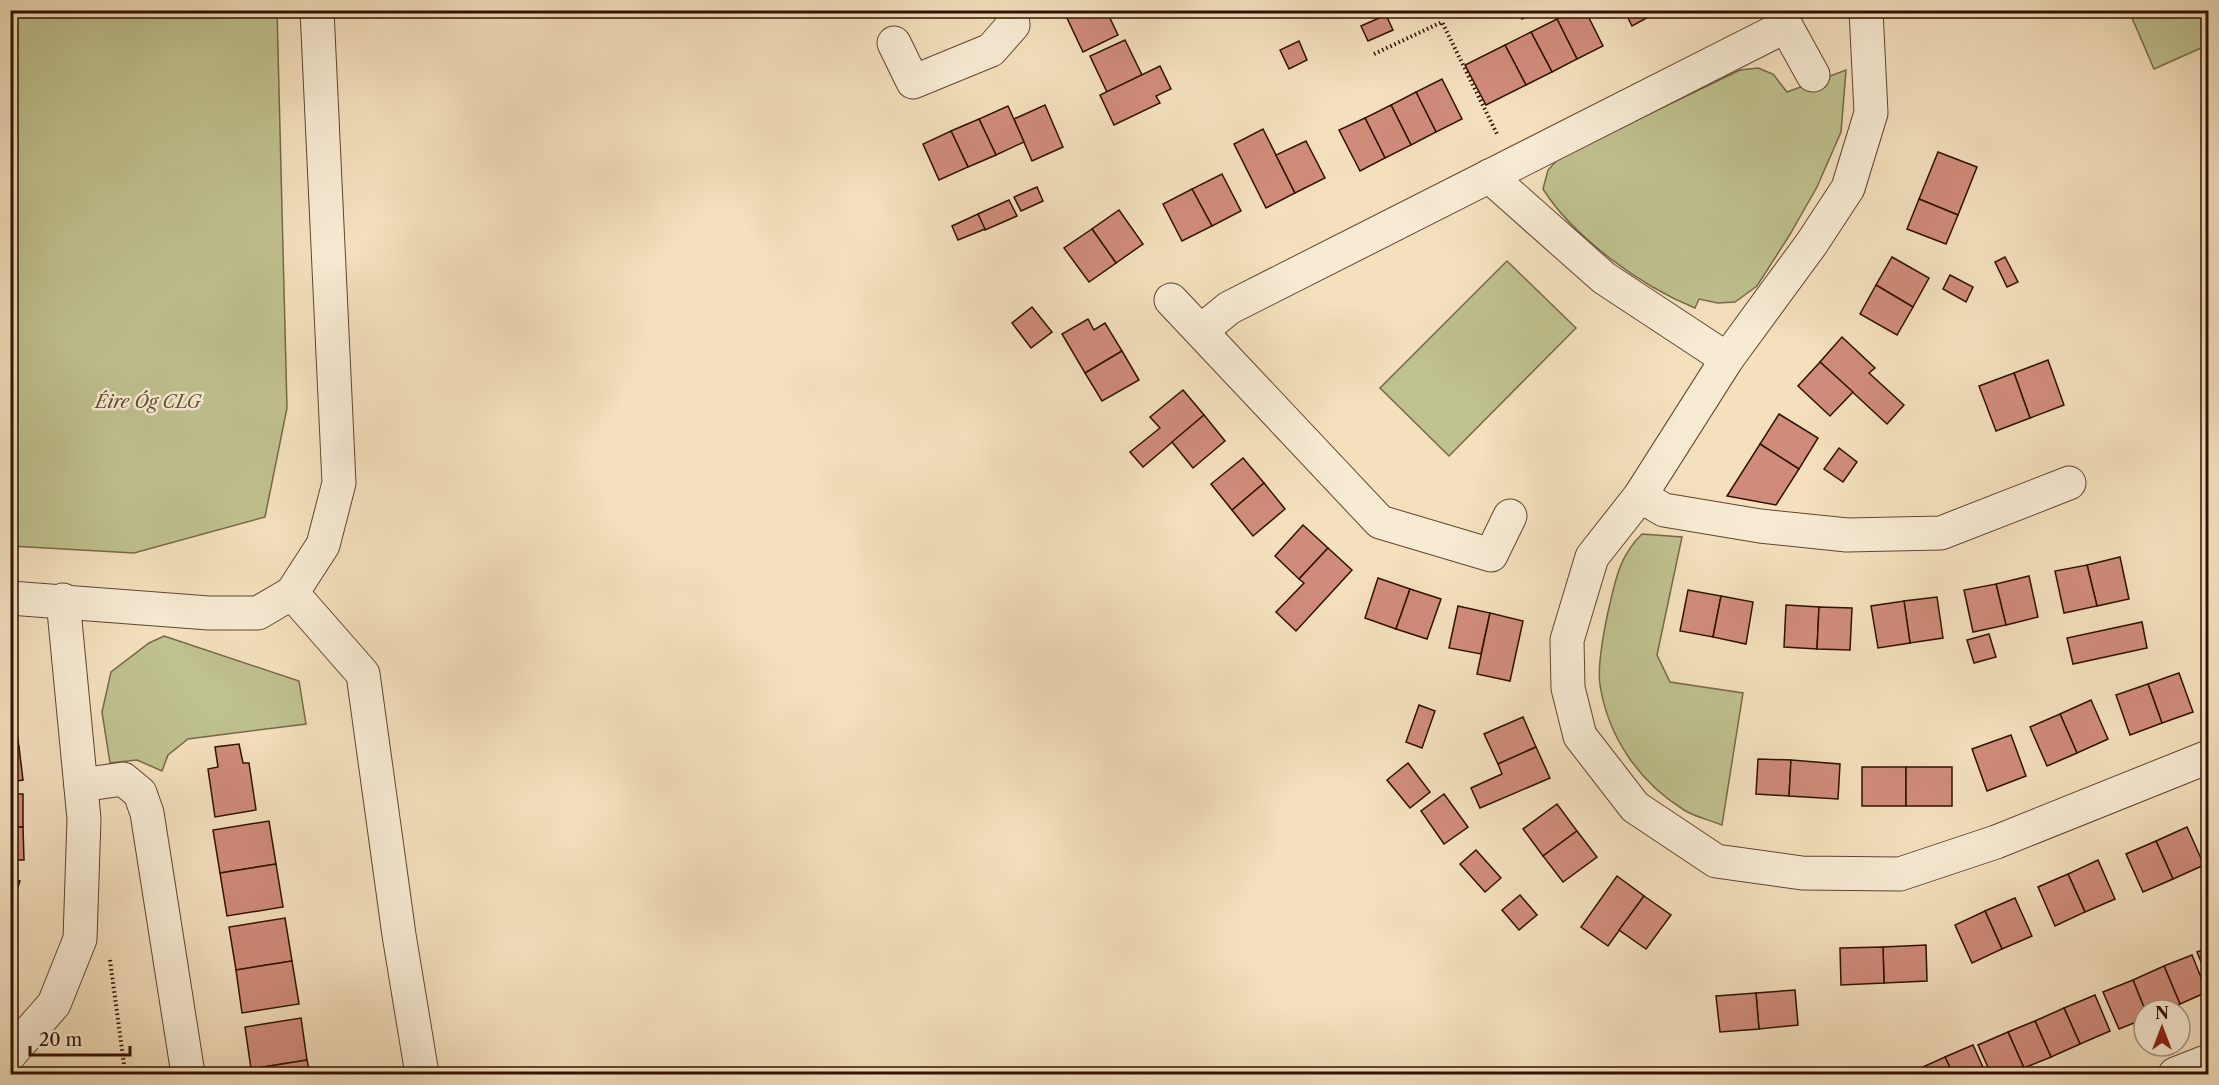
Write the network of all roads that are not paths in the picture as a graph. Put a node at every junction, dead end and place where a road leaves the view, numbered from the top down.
1 (317, 10) edge
2 (1011, 10) edge
3 (1866, 10) edge
4 (894, 44) dead end
5 (1813, 75) dead end
6 (1501, 170) junction
7 (1171, 300) dead end
8 (1201, 331) junction
9 (1727, 359) junction
10 (2070, 483) dead end
11 (1640, 496) junction
12 (1510, 516) dead end
13 (292, 593) junction
14 (10, 598) edge
15 (63, 600) junction
16 (2208, 757) edge
17 (81, 784) junction
18 (10, 1054) edge
19 (2208, 1061) edge
20 (188, 1074) edge
21 (422, 1074) edge
22 (2175, 1074) edge

1 - 13 street
2 - 4 street
3 - 9 street
5 - 6 street
6 - 8 street
6 - 9 street
7 - 8 street
8 - 12 street
9 - 11 street
10 - 11 street
11 - 16 street
13 - 15 street
13 - 21 street
14 - 15 street
15 - 17 street
17 - 18 street
17 - 20 street
19 - 22 street

